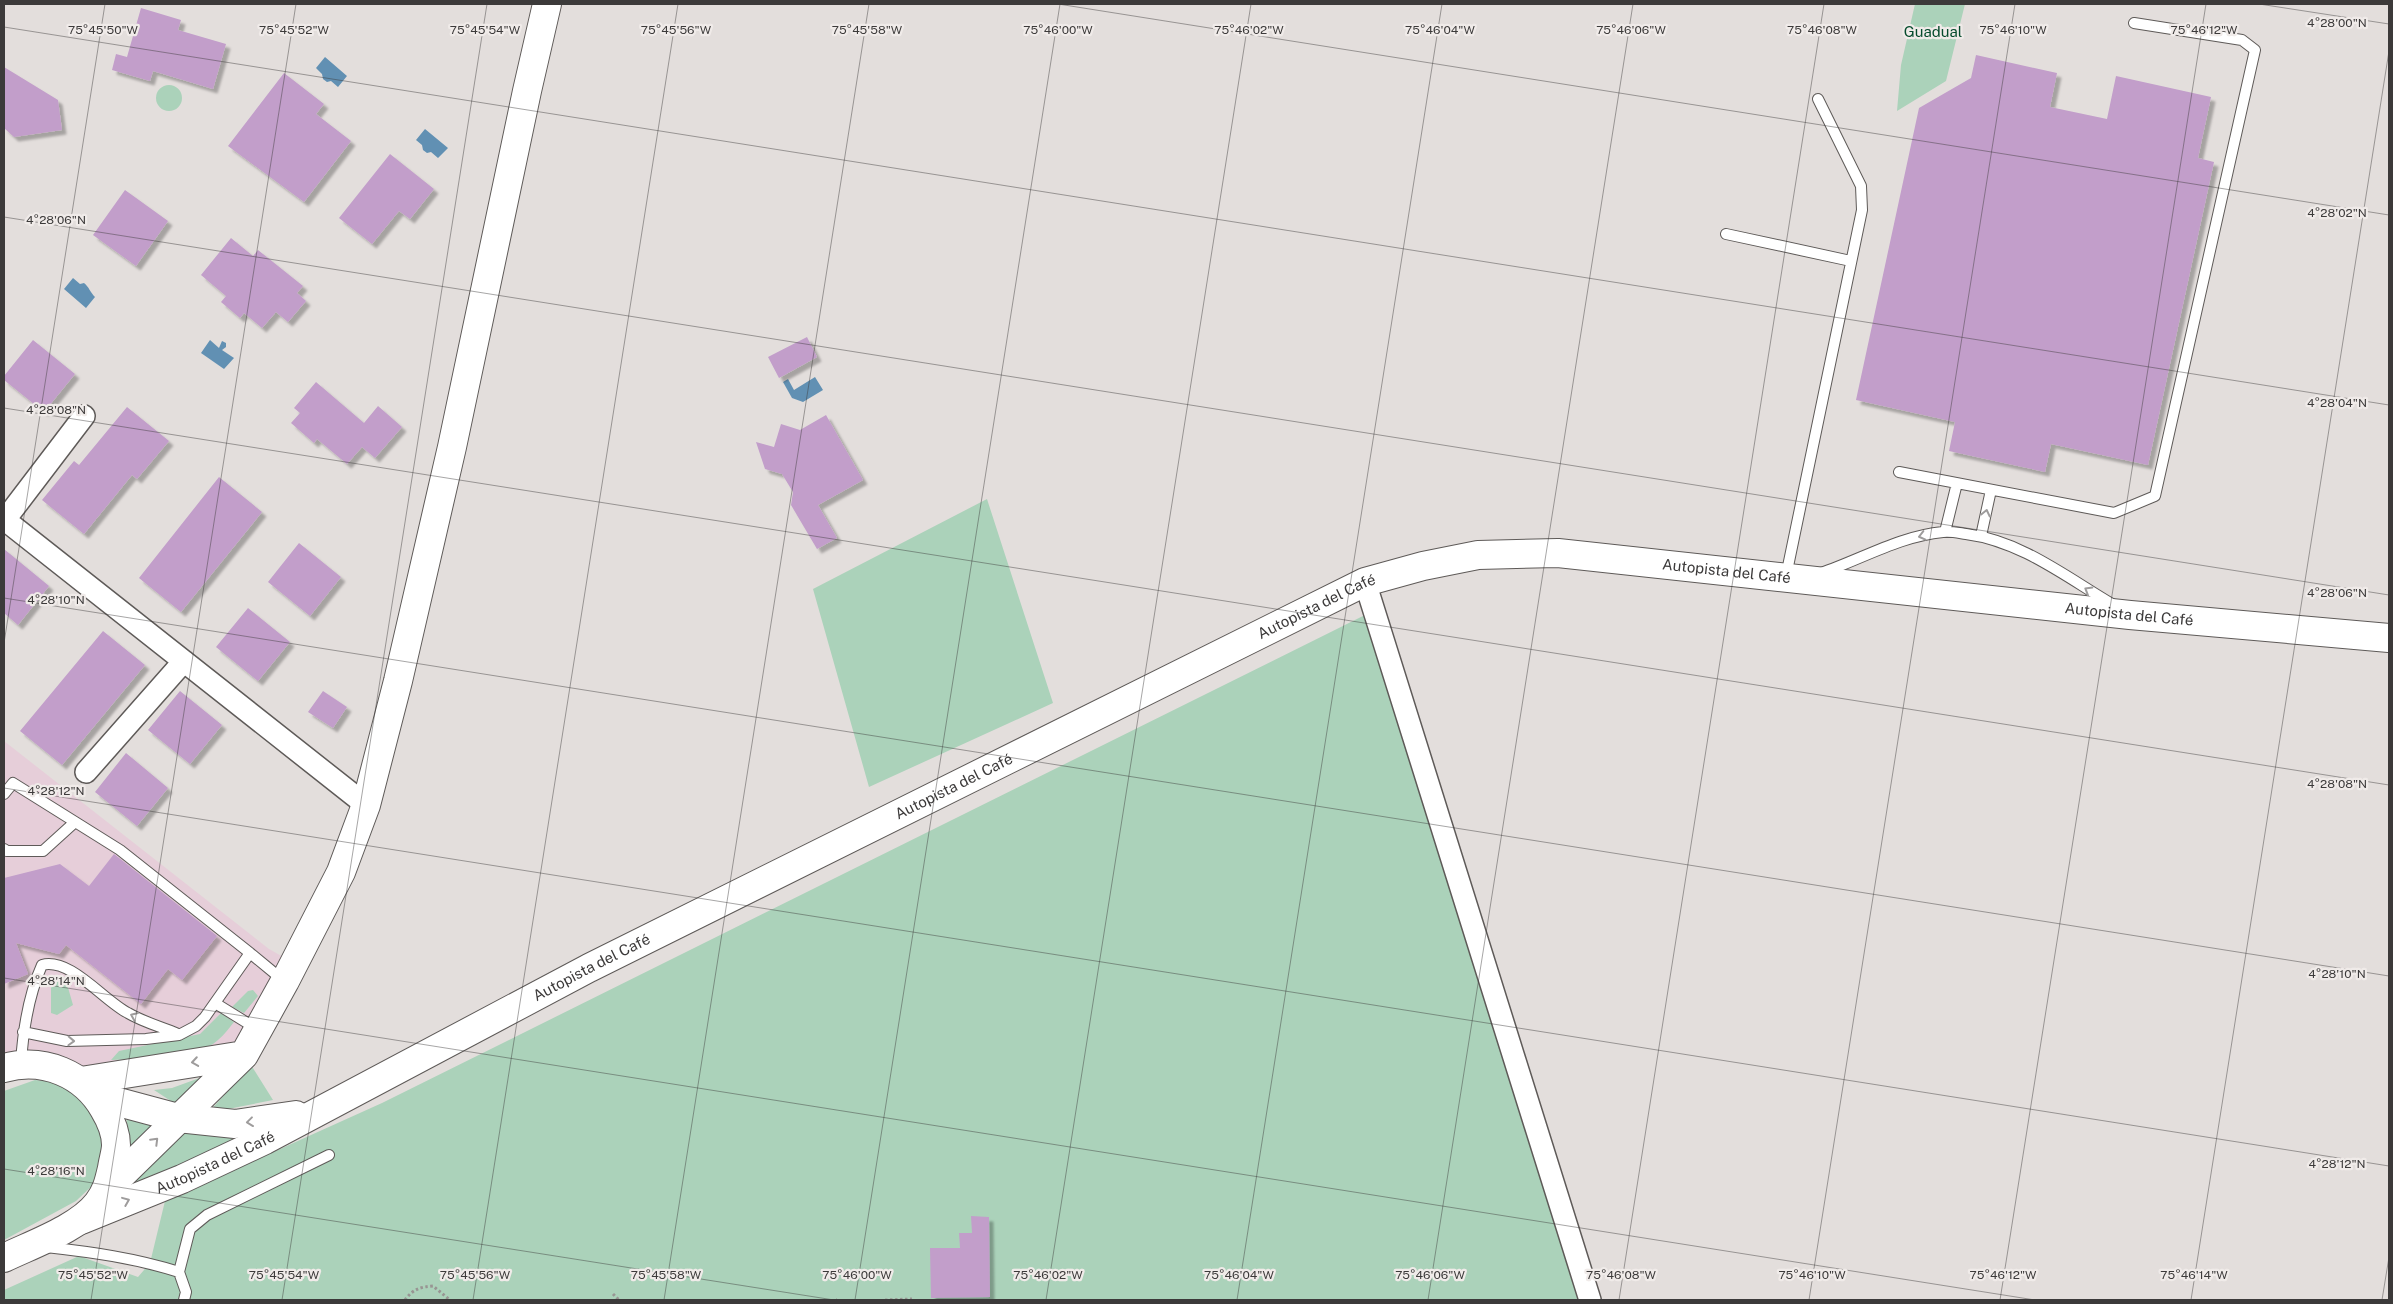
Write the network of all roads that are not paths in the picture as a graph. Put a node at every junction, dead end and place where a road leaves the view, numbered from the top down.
1 (547, 4) edge
2 (2134, 23) dead end
3 (1818, 99) dead end
4 (1726, 234) dead end
5 (1851, 261) junction
6 (84, 416) dead end
7 (1899, 472) dead end
8 (1957, 483) junction
9 (1991, 490) junction
10 (4, 520) edge
11 (1945, 532) junction
12 (1980, 536) junction
13 (1791, 580) junction
14 (1365, 582) junction
15 (2130, 615) junction
16 (2389, 638) edge
17 (184, 661) junction
18 (86, 772) dead end
19 (4, 794) edge
20 (366, 805) junction
21 (74, 822) junction
22 (4, 849) edge
23 (250, 953) junction
24 (285, 981) junction
25 (215, 1003) junction
26 (258, 1029) junction
27 (23, 1032) junction
28 (179, 1034) junction
29 (244, 1055) junction
30 (9, 1066) edge
31 (89, 1088) junction
32 (347, 1096) junction
33 (178, 1118) junction
34 (329, 1155) dead end
35 (108, 1188) junction
36 (81, 1220) junction
37 (30, 1245) junction
38 (4, 1258) edge
39 (179, 1272) junction
40 (184, 1300) edge
41 (1590, 1300) edge

1 - 20 main road
2 - 9 lane
3 - 5 lane
4 - 5 lane
5 - 13 lane
6 - 10 street
7 - 8 lane
8 - 9 lane
8 - 11 lane
12 -> 9 lane
10 - 17 street
11 - 12 lane
11 -> 13 lane
15 -> 12 lane
13 - 14 main road, Autopista del Café
13 - 15 main road, Autopista del Café
14 - 32 main road, Autopista del Café
14 - 41 street
15 - 16 main road, Autopista del Café
17 - 18 street
17 - 20 street
19 - 21 lane
20 - 24 main road
21 - 22 lane
21 - 23 lane
23 - 24 lane
23 - 25 lane
24 - 26 main road
25 - 26 lane
25 - 28 lane
26 - 29 main road
27 -> 28 lane
28 -> 27 lane
27 - 30 lane
29 -> 31 main road
29 - 33 main road
30 - 31 main road, Autopista del Café
31 - 33 main road, Autopista del Café
31 - 35 main road
32 -> 33 main road, Autopista del Café
36 -> 32 main road, Autopista del Café
35 -> 33 main road
34 - 39 lane
35 - 36 main road
36 - 37 main road
37 - 38 main road
37 - 39 lane
39 - 40 lane

